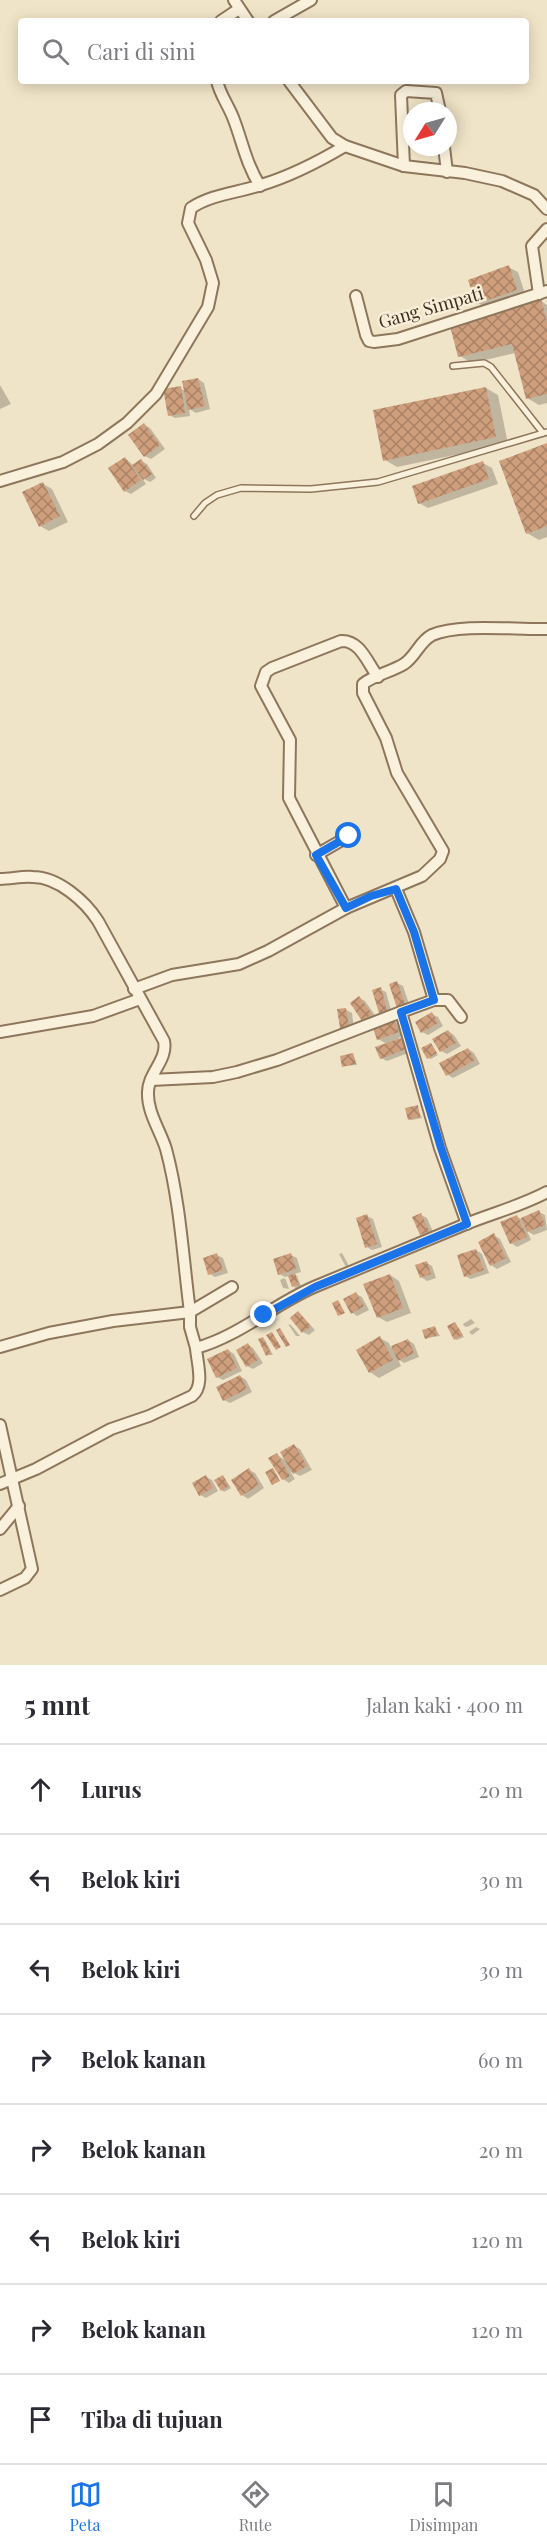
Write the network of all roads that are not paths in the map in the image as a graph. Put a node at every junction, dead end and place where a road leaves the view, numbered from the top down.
1 (310, 0) edge
2 (236, 5) edge
3 (224, 18) edge
4 (246, 18) edge
5 (279, 18) edge
6 (217, 84) edge
7 (291, 84) edge
8 (438, 102) edge
9 (403, 142) edge
10 (345, 146) junction
11 (404, 156) edge
12 (445, 156) edge
13 (404, 166) junction
14 (447, 172) junction
15 (260, 186) junction
16 (547, 209) edge
17 (547, 229) edge
18 (543, 292) edge
19 (356, 296) dead end
20 (453, 366) dead end
21 (545, 432) edge
22 (0, 481) edge
23 (194, 516) dead end
24 (547, 628) edge
25 (378, 677) junction
26 (349, 836) dead end
27 (316, 855) junction
28 (0, 879) edge
29 (396, 889) junction
30 (346, 908) junction
31 (137, 994) junction
32 (434, 1000) junction
33 (401, 1012) junction
34 (461, 1017) dead end
35 (0, 1032) edge
36 (151, 1080) junction
37 (547, 1192) edge
38 (467, 1224) junction
39 (232, 1287) dead end
40 (190, 1312) junction
41 (0, 1347) edge
42 (196, 1348) junction
43 (0, 1425) edge
44 (13, 1478) junction
45 (0, 1484) edge
46 (19, 1506) junction
47 (0, 1529) edge
48 (0, 1590) edge

1 - 5 street
2 - 3 street
2 - 4 street
6 - 15 street
7 - 10 street
8 - 9 street
10 - 13 street
10 - 15 street
11 - 13 street
12 - 14 street
13 - 14 street
14 - 16 street
15 - 22 street
17 - 18 street
18 - 19 street, Gang Simpati
20 - 21 lane
21 - 23 lane
24 - 25 street
25 - 27 street
25 - 29 street
26 - 27 street
27 - 30 street
28 - 31 street
29 - 30 street
29 - 32 street
30 - 31 street
31 - 35 street
31 - 36 street
32 - 33 street
32 - 34 street
33 - 36 street
33 - 38 street
36 - 40 street
37 - 38 street
38 - 42 street
39 - 40 street
40 - 41 street
40 - 42 street
42 - 44 street
43 - 44 street
44 - 45 street
44 - 46 street
46 - 47 street
46 - 48 street

